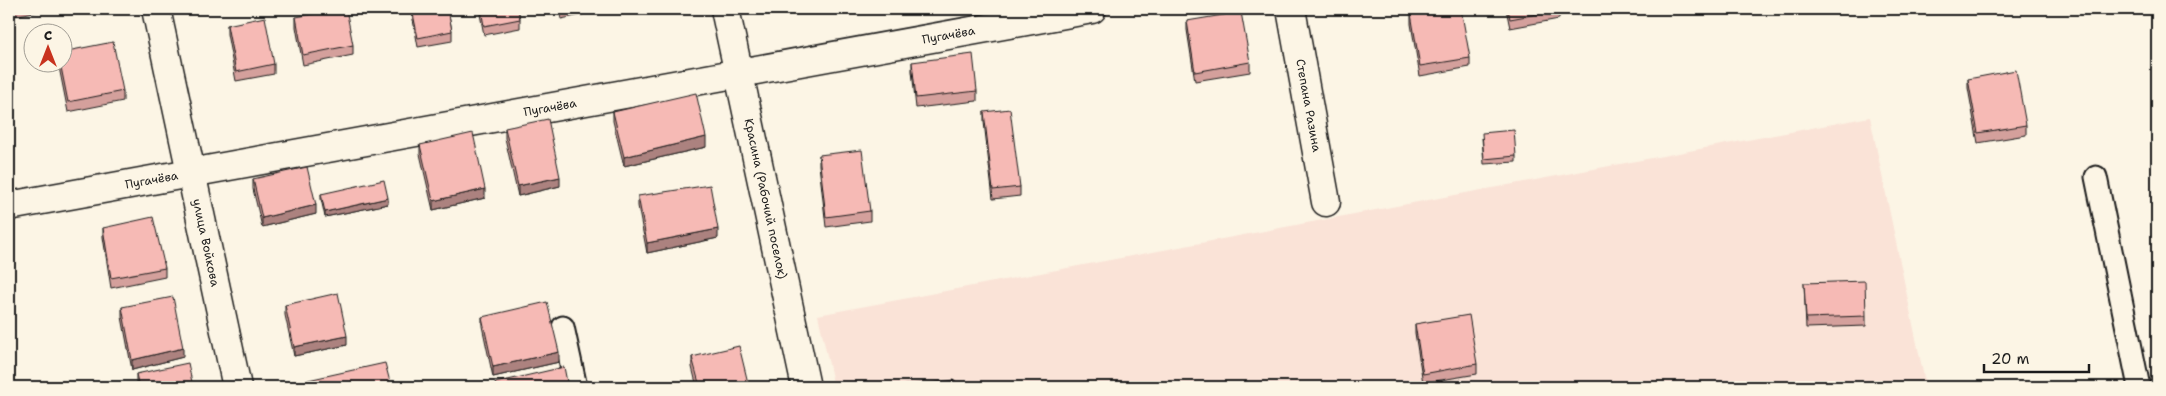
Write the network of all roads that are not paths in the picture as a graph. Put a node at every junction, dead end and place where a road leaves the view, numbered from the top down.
1 (156, 9) edge
2 (725, 9) edge
3 (1092, 9) edge
4 (1291, 9) edge
5 (739, 73) junction
6 (191, 172) junction
7 (2096, 176) dead end
8 (1326, 202) dead end
9 (9, 206) edge
10 (563, 327) dead end
11 (237, 387) edge
12 (576, 387) edge
13 (806, 387) edge
14 (2139, 387) edge

1 - 6 street, улица Войкова
2 - 5 street, Красина (Рабочий поселок)
3 - 5 street, Пугачёва
4 - 8 street, Степана Разина
5 - 6 street, Пугачёва
5 - 13 street, Красина (Рабочий поселок)
6 - 9 street, Пугачёва
6 - 11 street, улица Войкова
7 - 14 lane
10 - 12 lane

